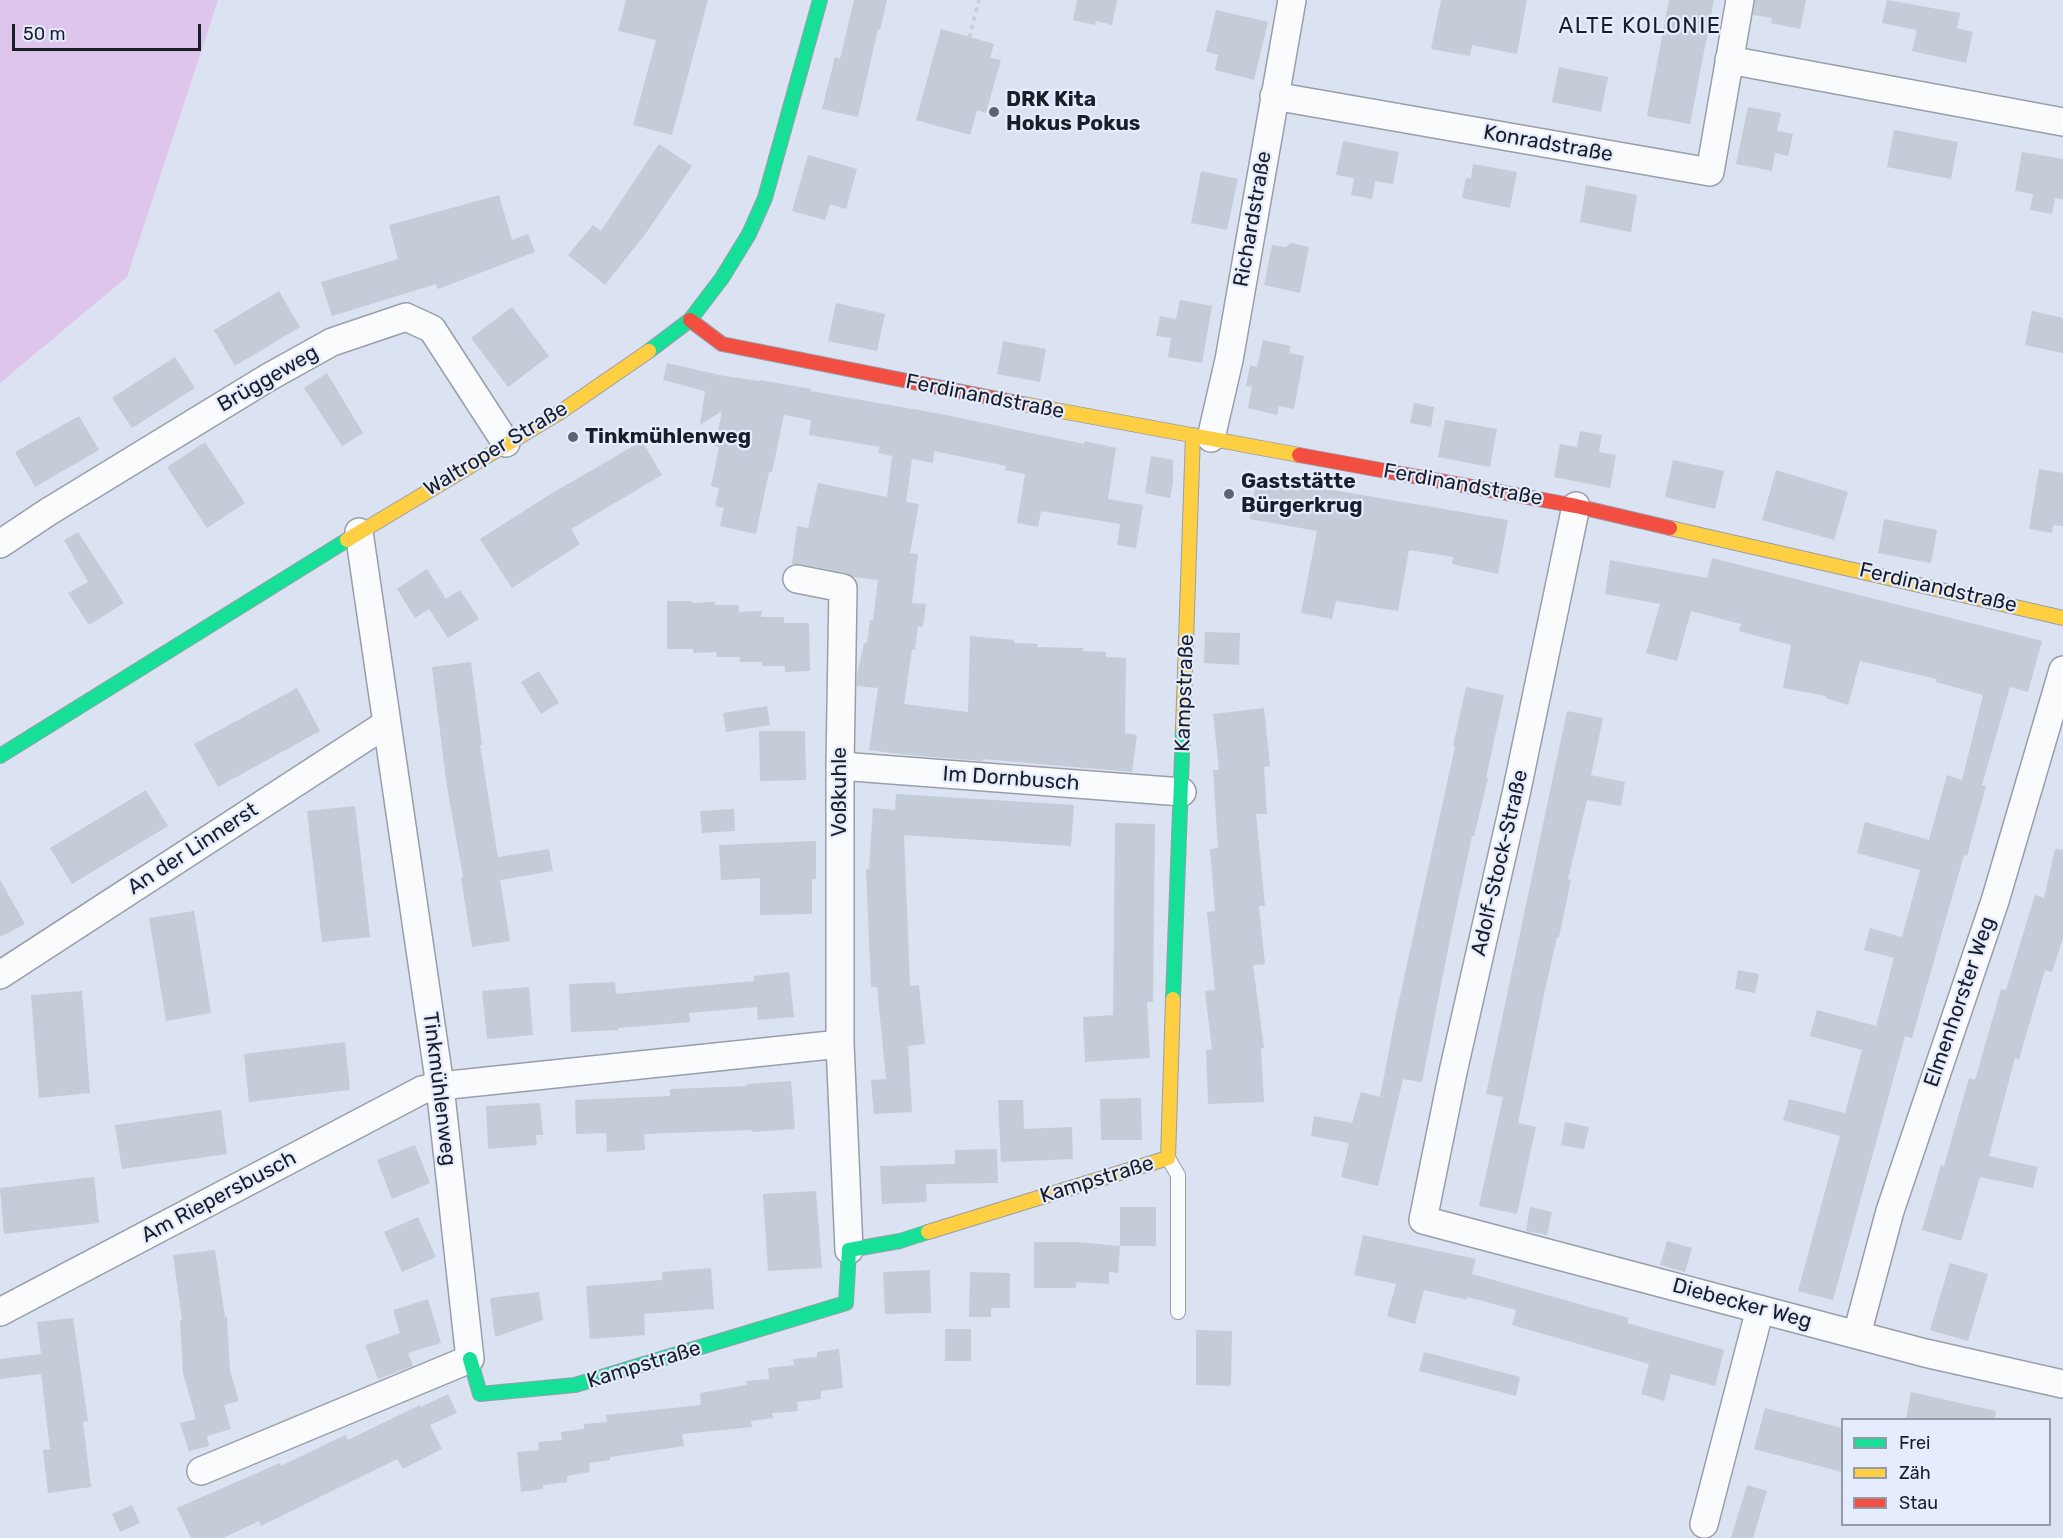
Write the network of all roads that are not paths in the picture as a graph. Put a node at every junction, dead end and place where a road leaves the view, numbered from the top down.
1 (820, 0) edge
2 (1292, 0) edge
3 (1740, 0) edge
4 (1729, 60) junction
5 (1275, 96) junction
6 (2063, 122) edge
7 (690, 320) junction
8 (1202, 437) junction
9 (506, 443) junction
10 (1576, 506) junction
11 (359, 532) junction
12 (0, 544) edge
13 (797, 579) dead end
14 (2063, 618) edge
15 (2063, 670) edge
16 (386, 724) junction
17 (0, 756) edge
18 (840, 766) junction
19 (1182, 792) junction
20 (0, 975) edge
21 (840, 1044) junction
22 (440, 1086) junction
23 (1168, 1158) junction
24 (1423, 1220) joint
25 (849, 1250) junction
26 (1760, 1309) junction
27 (0, 1312) edge
28 (1178, 1312) dead end
29 (1857, 1334) junction
30 (470, 1359) junction
31 (2063, 1384) edge
32 (201, 1471) dead end
33 (1704, 1524) dead end

1 - 7 street, Waltroper Straße
2 - 5 street, Richardstraße
3 - 4 street, Konradstraße
4 - 5 street, Konradstraße
4 - 6 street
5 - 8 street, Richardstraße
7 - 8 street, Ferdinandstraße
7 - 9 street, Waltroper Straße
8 - 10 street, Ferdinandstraße
8 - 19 street, Kampstraße
9 - 11 street, Waltroper Straße
9 - 12 street, Brüggeweg
10 - 14 street, Ferdinandstraße
10 - 24 street, Adolf-Stock-Straße
11 - 16 street, Tinkmühlenweg
11 - 17 street, Waltroper Straße
13 - 18 street, Voßkuhle
15 - 29 street, Elmenhorster Weg
16 - 20 street, An der Linnerst
16 - 22 street, Tinkmühlenweg
18 - 19 street, Im Dornbusch
18 - 21 street, Voßkuhle
19 - 23 street, Kampstraße
21 - 22 street
21 - 25 street, Voßkuhle
22 - 27 street, Am Riepersbusch
22 - 30 street, Tinkmühlenweg
23 - 25 street, Kampstraße
23 - 28 lane
24 - 26 street, Diebecker Weg
25 - 30 street, Kampstraße
26 - 29 street, Diebecker Weg
26 - 33 street
29 - 31 street, Diebecker Weg
30 - 32 street

